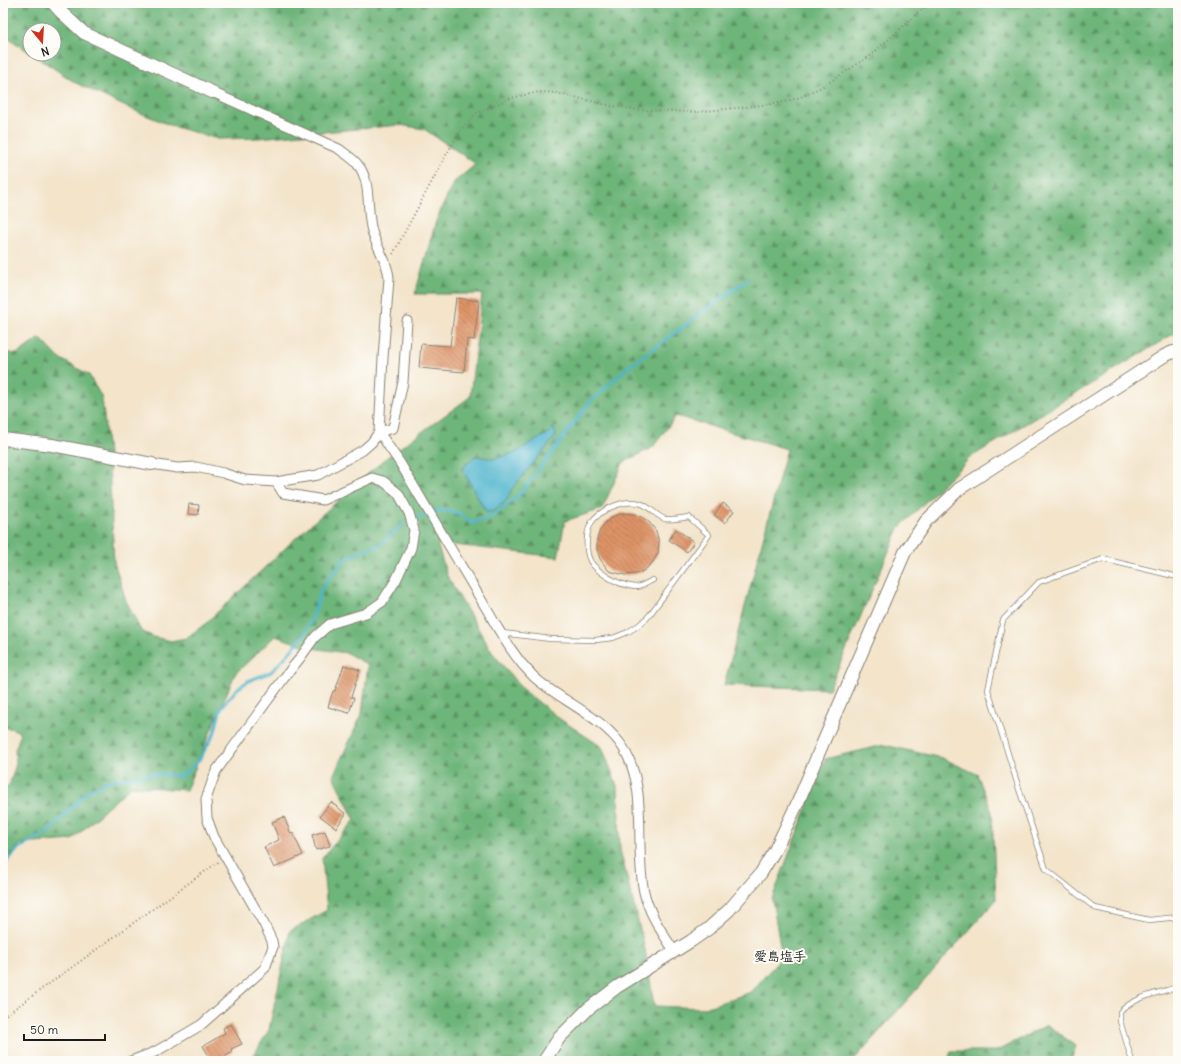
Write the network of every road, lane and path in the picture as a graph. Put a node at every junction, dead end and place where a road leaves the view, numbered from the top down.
1 (53, 3) edge
2 (929, 3) edge
3 (212, 92) joint
4 (386, 265) junction
5 (406, 321) dead end
6 (1178, 353) edge
7 (379, 432) junction
8 (3, 439) edge
9 (152, 464) joint
10 (276, 482) junction
11 (1178, 577) edge
12 (653, 580) dead end
13 (500, 632) junction
14 (226, 857) junction
15 (1178, 918) edge
16 (674, 951) junction
17 (1178, 987) edge
18 (3, 1017) edge
19 (131, 1061) edge
20 (544, 1061) edge
21 (1132, 1061) edge

1 - 3 street
2 - 4 path
3 - 4 street
4 - 7 street
5 - 7 street
6 - 16 street
7 - 10 street
7 - 13 street
8 - 9 street
9 - 10 street
10 - 14 street
11 - 15 lane
12 - 13 lane
13 - 16 street
14 - 18 path
14 - 19 street
16 - 20 street
17 - 21 lane

